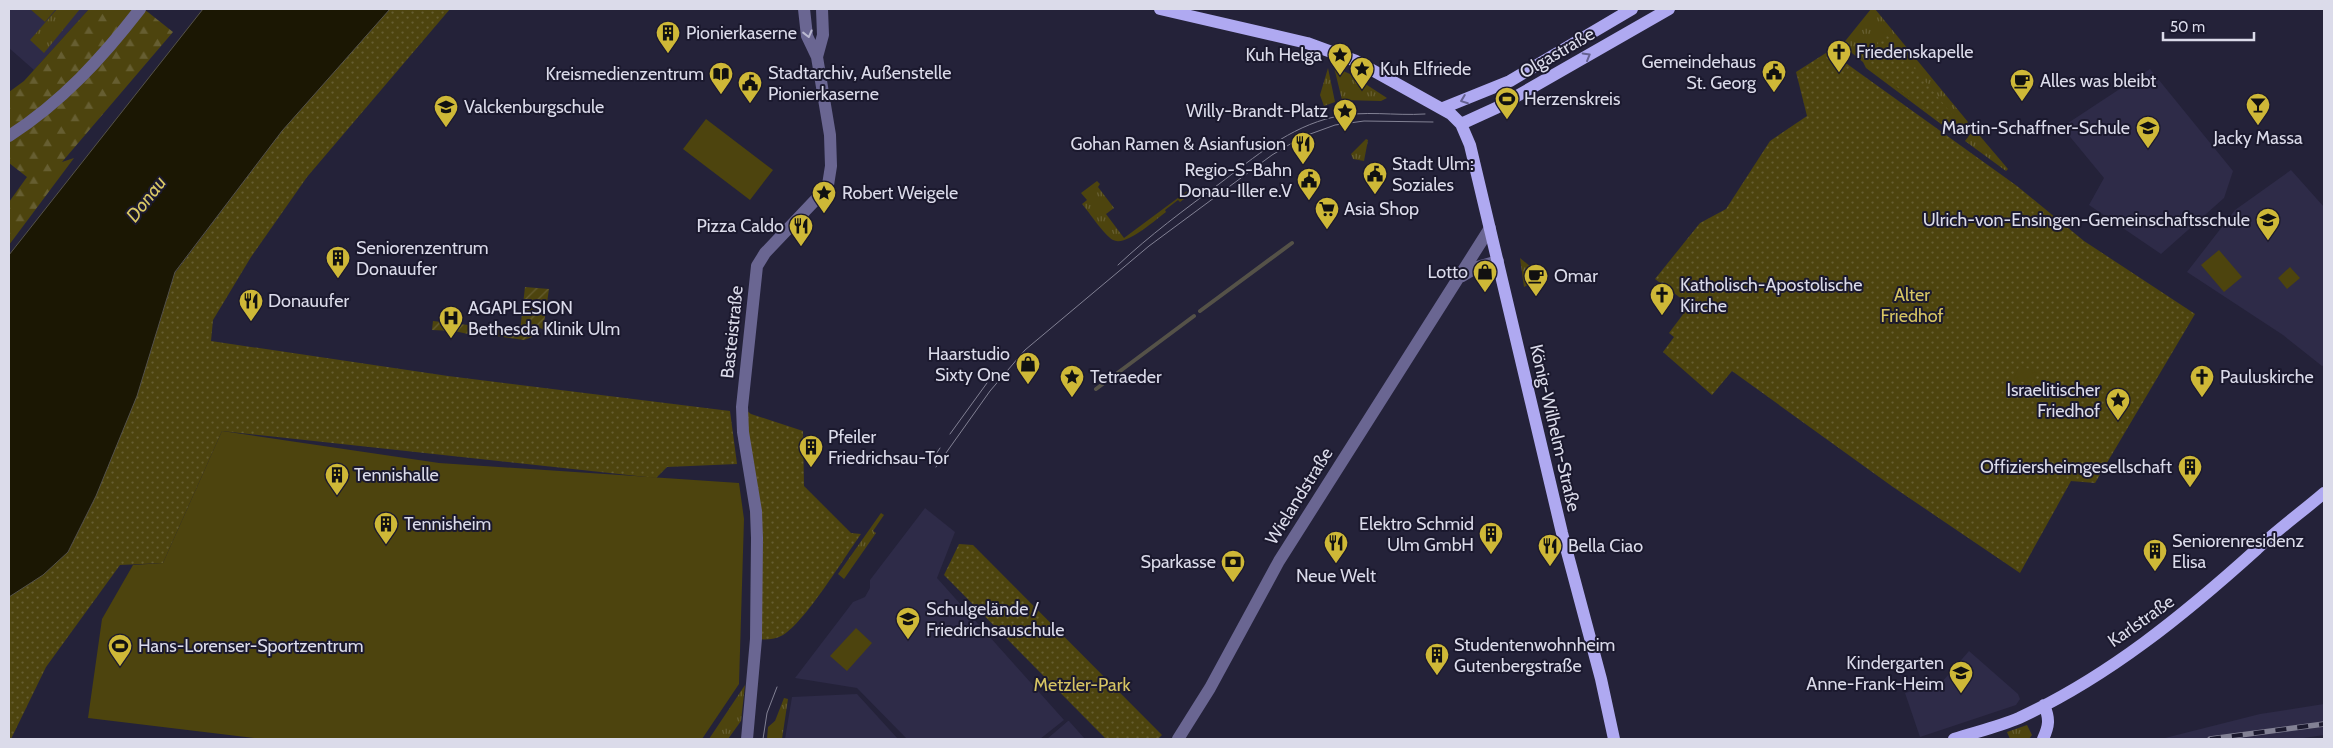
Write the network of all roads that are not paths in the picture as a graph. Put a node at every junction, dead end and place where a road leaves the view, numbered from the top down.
1 (140, 9) edge
2 (804, 9) edge
3 (822, 9) edge
4 (1160, 9) edge
5 (1632, 9) edge
6 (1669, 9) edge
7 (817, 57) junction
8 (1443, 108) junction
9 (1461, 124) junction
10 (9, 136) edge
11 (1490, 228) junction
12 (1498, 261) junction
13 (1460, 278) junction
14 (2324, 493) edge
15 (2044, 705) junction
16 (747, 739) edge
17 (1178, 739) edge
18 (1614, 739) edge
19 (1954, 739) edge
20 (2043, 739) edge

1 - 10 street
2 -> 7 street, Basteistraße
3 - 7 street, Basteistraße
4 - 8 main road
5 -> 8 main road, Olgastraße
9 -> 6 main road, Olgastraße
7 - 16 street, Basteistraße
8 - 9 main road
9 - 11 main road, König-Wilhelm-Straße
11 - 12 main road, König-Wilhelm-Straße
11 - 13 street, Wielandstraße
12 - 13 street, Wielandstraße
12 - 18 main road, König-Wilhelm-Straße
13 - 17 street, Wielandstraße
14 - 15 main road, Karlstraße
15 - 19 main road, Karlstraße
15 - 20 main road

